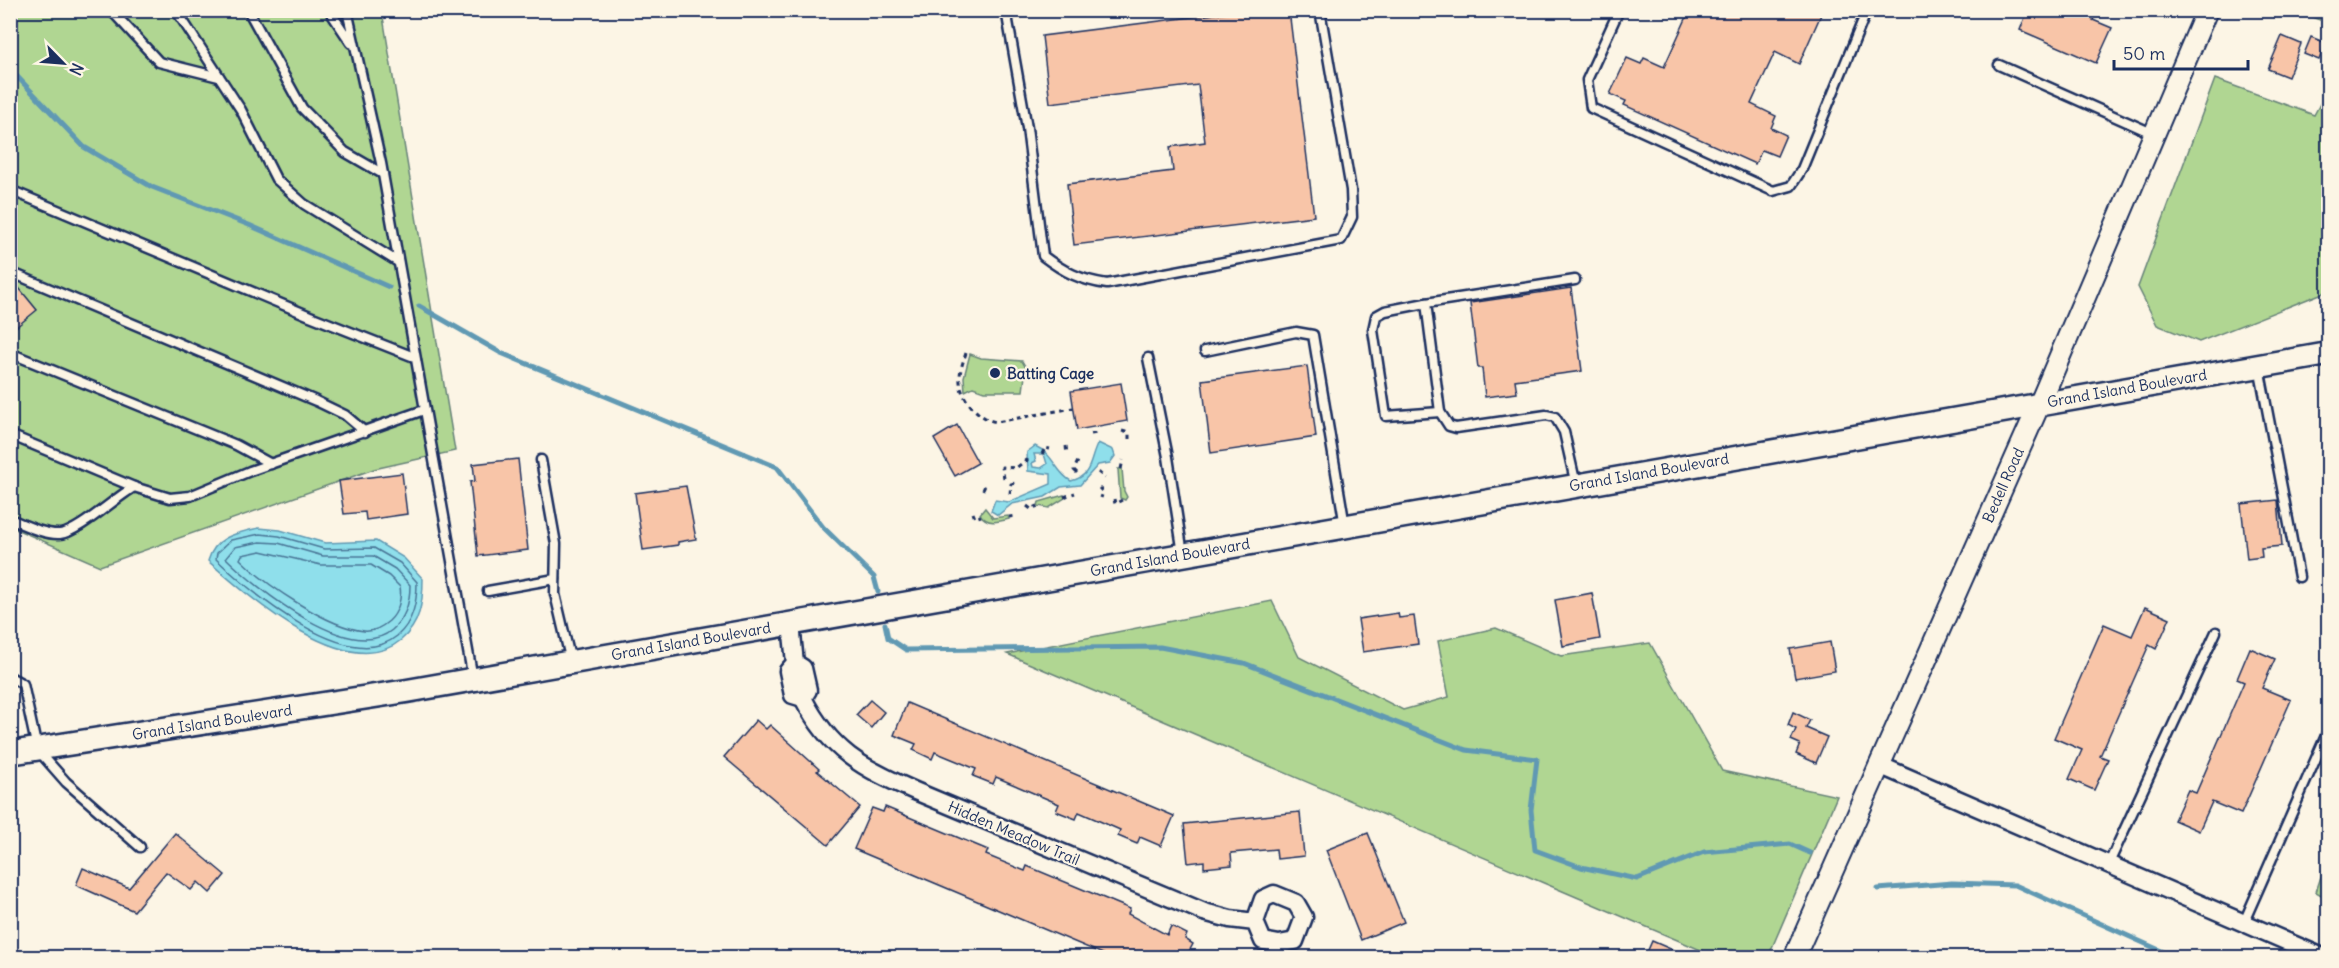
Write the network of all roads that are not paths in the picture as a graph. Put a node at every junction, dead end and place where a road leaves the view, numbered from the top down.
1 (111, 10) edge
2 (176, 10) edge
3 (248, 10) edge
4 (329, 10) edge
5 (347, 10) edge
6 (1030, 10) edge
7 (1320, 10) edge
8 (1618, 10) edge
9 (1867, 10) edge
10 (2207, 10) edge
11 (1006, 12) edge
12 (355, 48) junction
13 (1999, 65) dead end
14 (219, 77) junction
15 (2154, 134) junction
16 (383, 174) junction
17 (10, 190) edge
18 (398, 262) junction
19 (10, 272) edge
20 (1575, 280) dead end
21 (1426, 303) junction
22 (1205, 351) dead end
23 (10, 353) edge
24 (2328, 354) edge
25 (414, 357) junction
26 (1148, 358) dead end
27 (2259, 366) junction
28 (2040, 403) junction
29 (424, 410) junction
30 (1440, 412) junction
31 (365, 432) junction
32 (10, 435) edge
33 (541, 460) dead end
34 (271, 464) junction
35 (1576, 485) junction
36 (134, 487) junction
37 (10, 519) edge
38 (1345, 526) junction
39 (1183, 555) junction
40 (2299, 577) dead end
41 (555, 579) junction
42 (488, 591) dead end
43 (791, 624) junction
44 (2216, 632) dead end
45 (572, 662) junction
46 (10, 677) edge
47 (473, 680) junction
48 (2328, 731) edge
49 (37, 749) junction
50 (10, 753) edge
51 (1879, 765) junction
52 (140, 847) dead end
53 (2109, 863) junction
54 (1255, 922) dead end
55 (2244, 922) junction
56 (2303, 953) edge
57 (1794, 957) edge
58 (2325, 957) edge

1 - 14 lane
2 - 14 lane
3 - 16 lane
4 - 12 lane
5 - 12 lane
6 - 11 lane
7 - 11 lane
8 - 9 lane
10 - 15 street, Bedell Road
12 - 16 lane
13 - 15 lane
14 - 18 lane
15 - 28 street, Bedell Road
16 - 18 lane
17 - 25 lane
18 - 25 lane
19 - 31 lane
20 - 21 lane
21 - 30 lane
21 - 30 lane
22 - 38 lane
23 - 34 lane
24 - 27 main road, Grand Island Boulevard
25 - 29 lane
26 - 39 lane
27 - 28 main road, Grand Island Boulevard
27 - 40 lane
28 - 35 main road, Grand Island Boulevard
28 - 51 street, Bedell Road
29 - 31 lane
29 - 47 lane
30 - 35 lane
31 - 34 lane
32 - 36 lane
33 - 41 lane
34 - 36 lane
35 - 38 main road, Grand Island Boulevard
36 - 37 lane
38 - 39 main road, Grand Island Boulevard
39 - 43 main road, Grand Island Boulevard
41 - 42 lane
41 - 45 lane
43 - 45 main road, Grand Island Boulevard
43 - 54 street, Hidden Meadow Trail
44 - 53 lane
45 - 47 main road, Grand Island Boulevard
46 - 49 lane
47 - 49 main road, Grand Island Boulevard
48 - 55 lane
49 - 50 main road, Grand Island Boulevard
49 - 52 lane
51 - 53 street
51 - 57 street, Bedell Road
53 - 55 street
55 - 56 street
56 - 58 street

